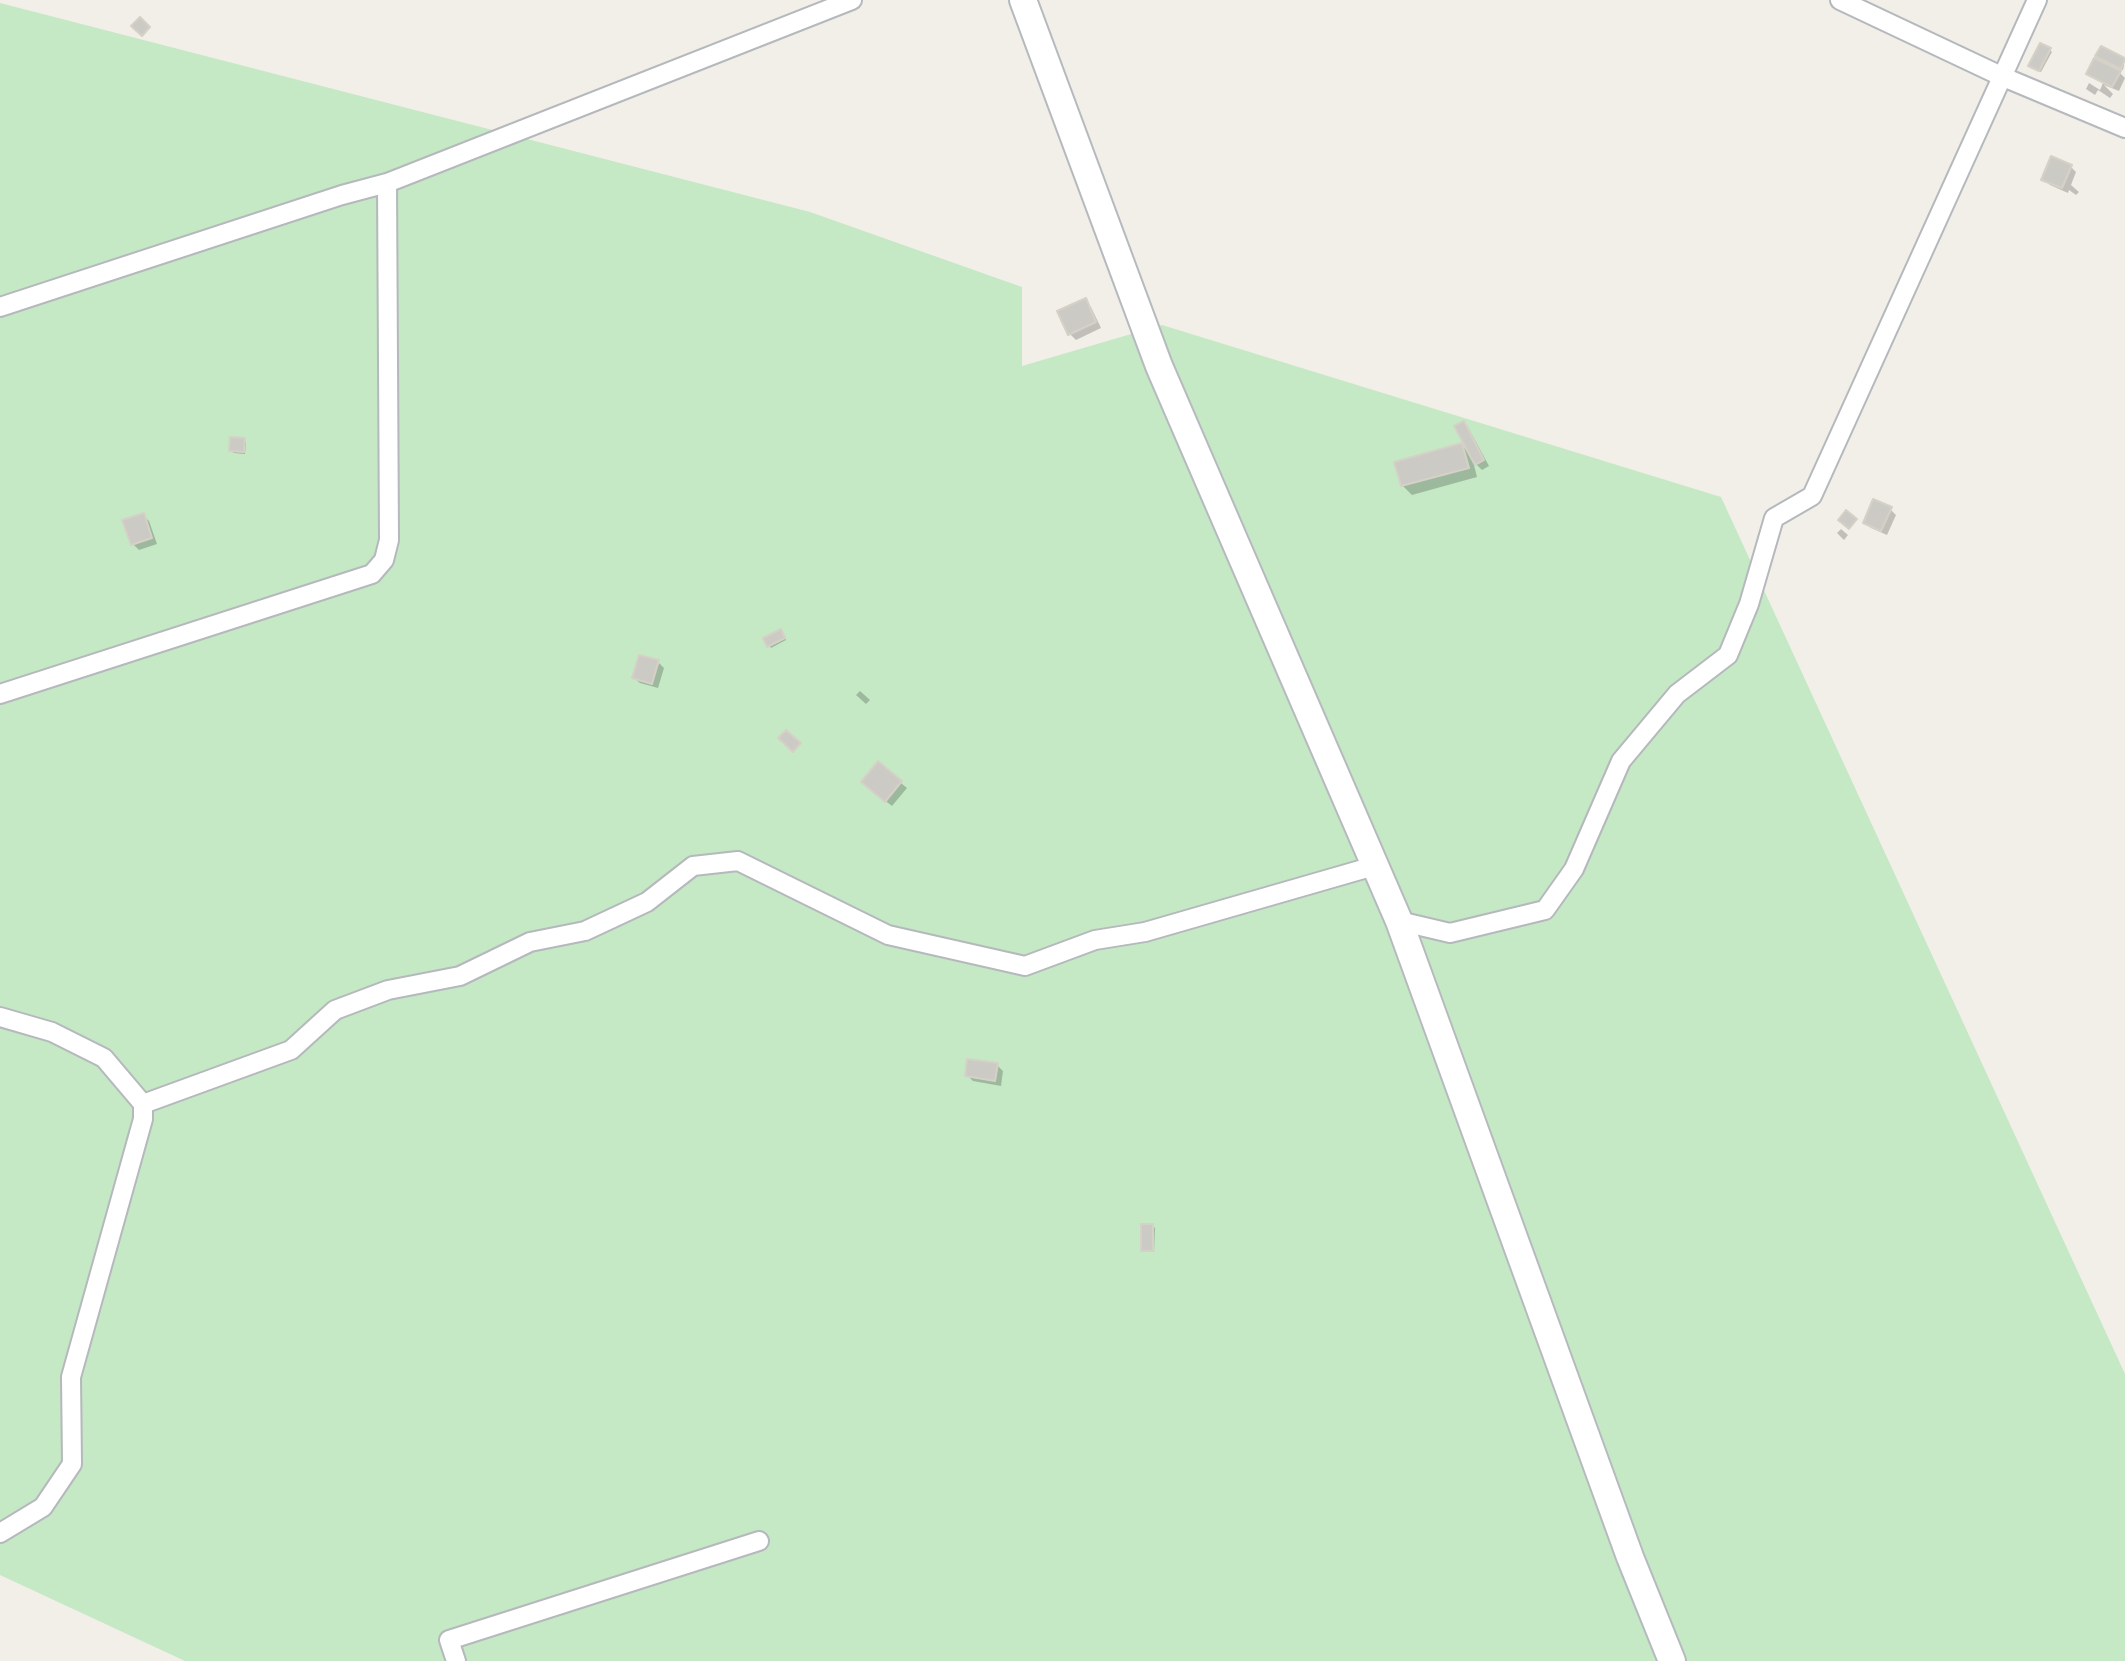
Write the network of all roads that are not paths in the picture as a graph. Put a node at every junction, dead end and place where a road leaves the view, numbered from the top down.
1 (852, 0) edge
2 (1023, 0) edge
3 (1840, 0) edge
4 (2037, 0) edge
5 (2001, 76) junction
6 (2125, 128) edge
7 (387, 183) junction
8 (0, 307) edge
9 (0, 694) edge
10 (1374, 866) junction
11 (1399, 921) junction
12 (0, 1017) edge
13 (143, 1104) junction
14 (0, 1533) edge
15 (759, 1541) dead end
16 (1665, 1659) edge
17 (456, 1661) edge

1 - 7 street
2 - 10 street
3 - 5 street
4 - 5 street
5 - 6 street
5 - 11 street
7 - 8 street
7 - 9 street
10 - 11 street
10 - 13 street
11 - 16 street
12 - 13 street
13 - 14 street
15 - 17 street

